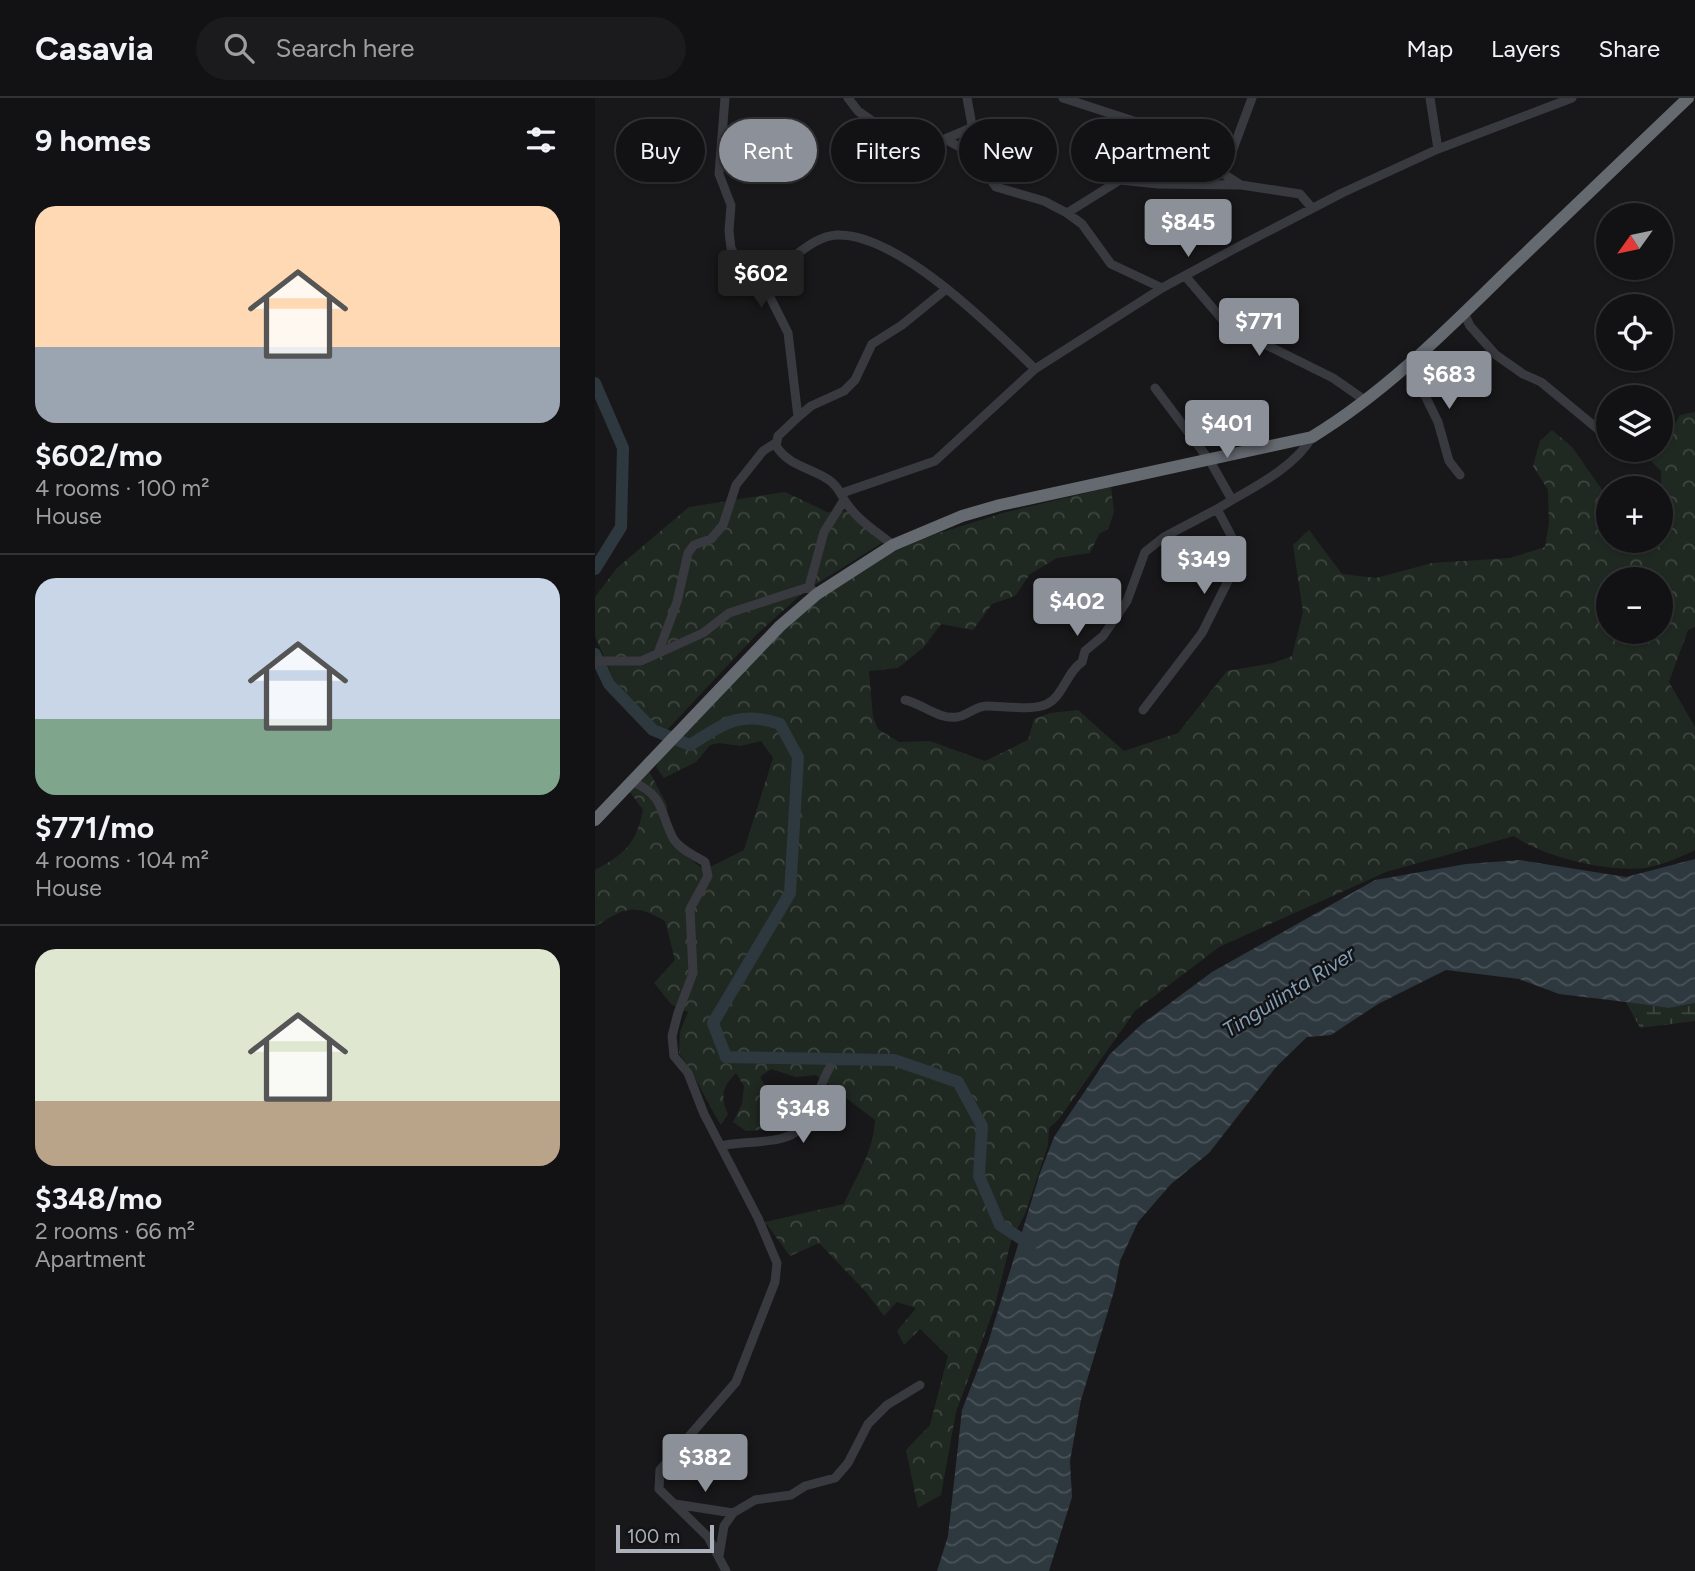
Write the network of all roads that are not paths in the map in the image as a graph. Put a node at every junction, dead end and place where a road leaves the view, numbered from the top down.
1 (725, 98) edge
2 (848, 98) edge
3 (967, 98) edge
4 (1063, 98) edge
5 (1252, 98) edge
6 (1430, 98) edge
7 (1572, 98) edge
8 (1688, 98) edge
9 (869, 119) edge
10 (970, 119) edge
11 (1127, 119) edge
12 (959, 133) edge
13 (945, 139) joint
14 (1235, 144) edge
15 (959, 147) edge
16 (1439, 149) junction
17 (992, 182) edge
18 (1117, 182) edge
19 (1139, 182) edge
20 (1235, 182) edge
21 (1241, 185) junction
22 (1312, 208) junction
23 (1066, 213) junction
24 (755, 276) junction
25 (1186, 278) junction
26 (1162, 288) junction
27 (945, 290) junction
28 (1464, 313) junction
29 (1409, 363) junction
30 (1035, 369) junction
31 (1155, 388) dead end
32 (1366, 401) junction
33 (798, 416) junction
34 (1596, 428) edge
35 (1312, 437) junction
36 (777, 442) junction
37 (1210, 461) junction
38 (1460, 475) dead end
39 (843, 496) junction
40 (1233, 500) junction
41 (1217, 509) junction
42 (893, 545) junction
43 (813, 591) junction
44 (658, 653) junction
45 (595, 660) edge
46 (905, 700) dead end
47 (1143, 710) dead end
48 (633, 782) junction
49 (595, 820) edge
50 (830, 1067) dead end
51 (721, 1146) junction
52 (920, 1385) dead end
53 (674, 1503) junction
54 (733, 1513) junction
55 (719, 1556) junction
56 (726, 1571) edge

1 - 24 street
2 - 9 street
3 - 10 street
4 - 11 street
5 - 14 street
6 - 16 street
7 - 16 street
8 - 28 highway
12 - 13 street
13 - 15 street
16 - 22 street
17 - 23 street
18 - 23 street
19 - 21 street
20 - 21 street
21 - 22 street
22 - 25 street
23 - 26 street
24 - 27 street
24 - 33 street
25 - 26 street
25 - 32 street
26 - 30 street
27 - 30 street
27 - 33 street
28 - 29 highway
28 - 34 street
29 - 32 highway
29 - 38 street
30 - 39 street
31 - 37 street
32 - 35 highway
33 - 36 street
35 - 37 highway
35 - 40 street
36 - 39 street
36 - 44 street
37 - 40 street
37 - 42 highway
39 - 42 street
39 - 43 street
40 - 41 street
41 - 46 street
41 - 47 street
42 - 43 highway
43 - 44 street
43 - 48 highway
44 - 45 street
48 - 49 highway
48 - 51 street
50 - 51 street
51 - 53 street
52 - 54 street
53 - 54 street
53 - 55 street
54 - 55 street
55 - 56 street

